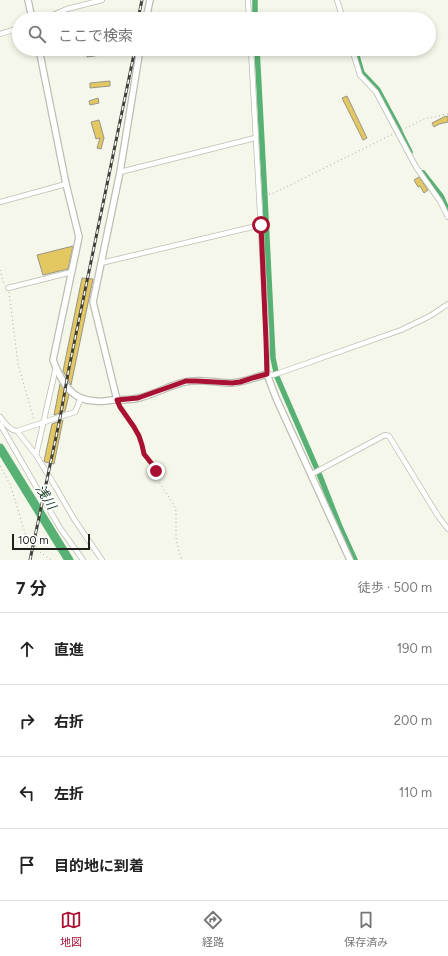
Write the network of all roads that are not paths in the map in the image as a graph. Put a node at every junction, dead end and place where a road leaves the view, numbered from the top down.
1 (28, 0) edge
2 (102, 0) edge
3 (150, 0) edge
4 (248, 0) edge
5 (336, 0) edge
6 (31, 12) edge
7 (61, 12) edge
8 (147, 12) edge
9 (249, 12) edge
10 (340, 12) edge
11 (12, 30) edge
12 (0, 34) edge
13 (40, 56) edge
14 (139, 56) edge
15 (251, 56) edge
16 (354, 56) edge
17 (255, 138) junction
18 (120, 172) junction
19 (66, 184) junction
20 (0, 202) edge
21 (448, 217) edge
22 (261, 225) junction
23 (102, 263) junction
24 (72, 272) junction
25 (8, 288) road end
26 (448, 304) edge
27 (56, 366) junction
28 (270, 374) junction
29 (81, 398) junction
30 (117, 400) junction
31 (0, 417) edge
32 (44, 422) junction
33 (0, 424) edge
34 (17, 431) junction
35 (36, 455) junction
36 (313, 474) junction
37 (448, 529) edge
38 (83, 560) edge
39 (102, 560) edge
40 (350, 560) edge

1 - 6 street
2 - 7 street
3 - 8 street
4 - 9 street
5 - 10 street
11 - 12 street
13 - 19 street
14 - 18 street
15 - 17 street
16 - 21 street
17 - 18 street
17 - 22 street
18 - 23 street
19 - 20 street
19 - 24 street
22 - 23 street
22 - 28 street
23 - 30 street
24 - 25 street
24 - 27 street
26 - 28 street
27 - 29 street
27 - 32 street
28 - 30 street
28 - 36 street
29 - 30 street
29 - 32 street
31 - 34 street
32 - 34 street
32 - 35 street
33 - 38 street
34 - 35 street
35 - 39 street
36 - 37 street
36 - 40 street

